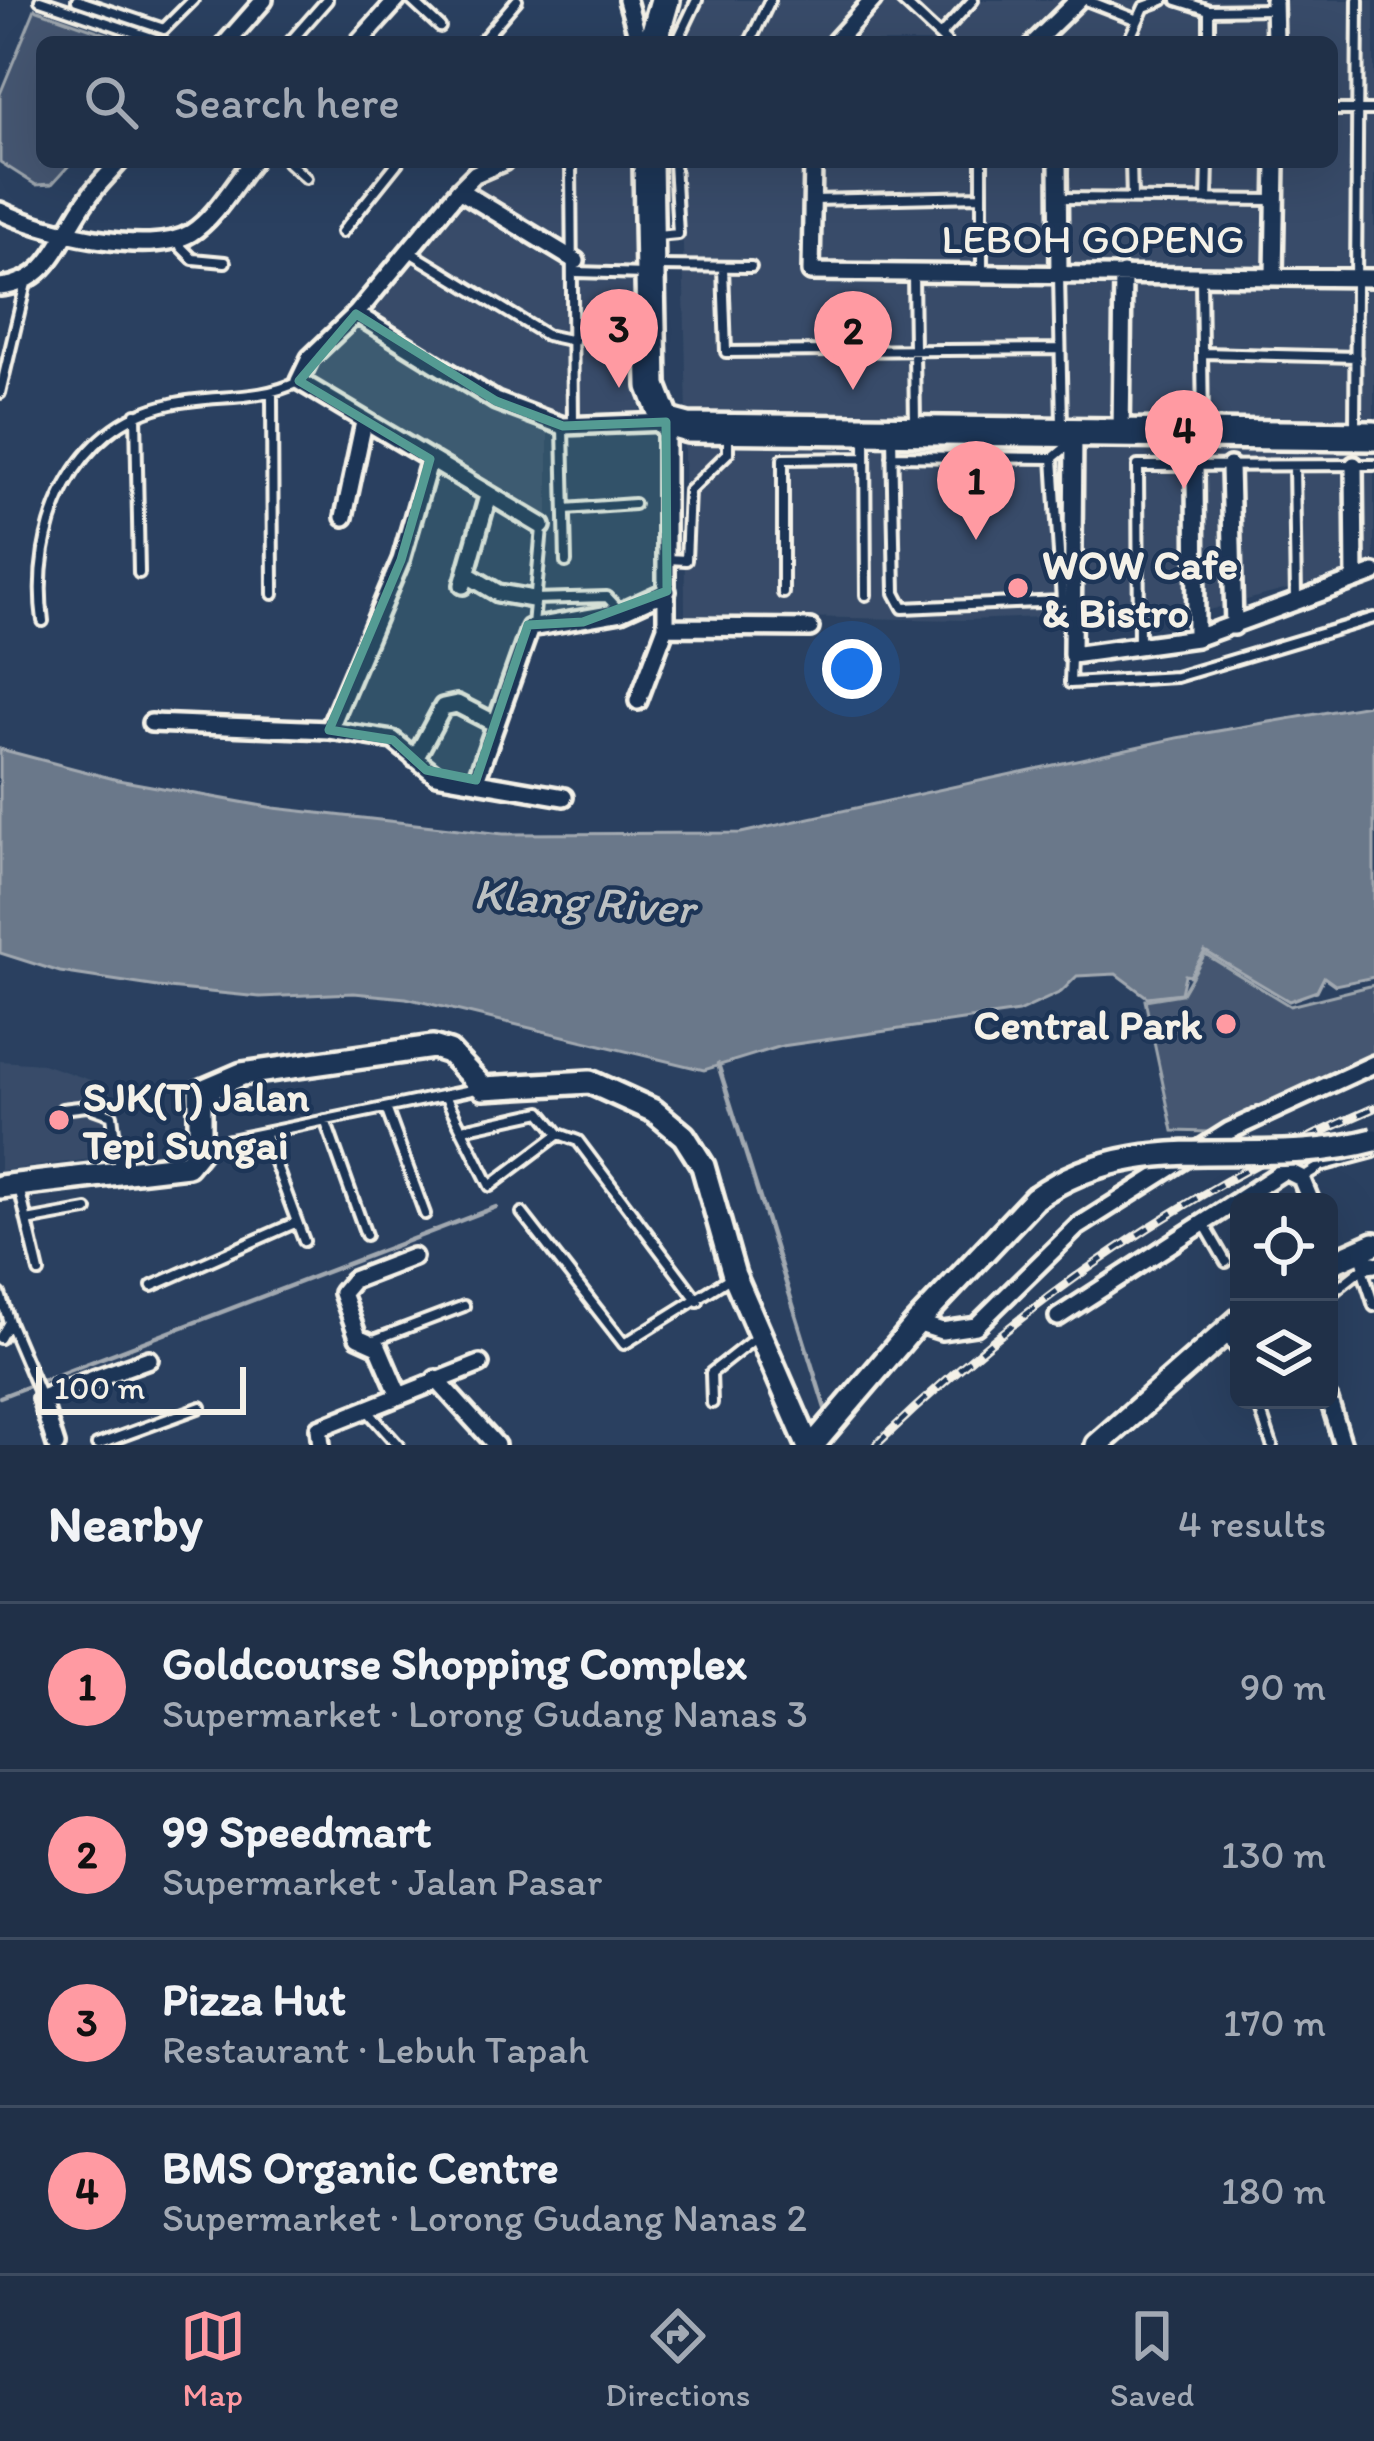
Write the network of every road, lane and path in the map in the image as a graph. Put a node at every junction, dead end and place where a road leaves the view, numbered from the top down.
1 (40, 0) edge
2 (77, 0) edge
3 (193, 0) edge
4 (264, 0) edge
5 (327, 0) edge
6 (398, 0) edge
7 (411, 0) edge
8 (517, 0) edge
9 (627, 0) edge
10 (665, 0) edge
11 (697, 0) edge
12 (770, 0) edge
13 (872, 0) edge
14 (902, 0) edge
15 (973, 0) edge
16 (1082, 0) edge
17 (1163, 0) edge
18 (1177, 0) edge
19 (1358, 0) edge
20 (1274, 5) edge
21 (1209, 10) junction
22 (1136, 19) junction
23 (1055, 22) junction
24 (440, 27) dead end
25 (146, 36) edge
26 (231, 36) edge
27 (295, 36) edge
28 (365, 36) edge
29 (486, 36) edge
30 (637, 36) edge
31 (655, 36) edge
32 (680, 36) edge
33 (753, 36) edge
34 (840, 36) edge
35 (940, 36) edge
36 (945, 36) edge
37 (1041, 36) edge
38 (1055, 36) edge
39 (1130, 36) edge
40 (1209, 36) edge
41 (1275, 36) edge
42 (1359, 109) junction
43 (1338, 110) edge
44 (1374, 110) edge
45 (114, 168) edge
46 (247, 168) edge
47 (295, 168) edge
48 (393, 168) edge
49 (485, 168) edge
50 (571, 168) edge
51 (648, 168) edge
52 (674, 168) edge
53 (813, 168) edge
54 (982, 168) edge
55 (1058, 168) edge
56 (1131, 168) edge
57 (1208, 168) edge
58 (1276, 168) edge
59 (306, 178) dead end
60 (459, 190) junction
61 (981, 196) junction
62 (1059, 198) junction
63 (1132, 199) junction
64 (813, 200) junction
65 (1207, 200) junction
66 (1276, 200) junction
67 (0, 211) edge
68 (342, 232) dead end
69 (68, 233) junction
70 (650, 236) junction
71 (182, 237) junction
72 (408, 252) junction
73 (225, 262) dead end
74 (576, 267) junction
75 (723, 268) junction
76 (751, 268) dead end
77 (650, 269) junction
78 (913, 273) junction
79 (982, 273) junction
80 (1059, 274) junction
81 (1124, 274) junction
82 (1201, 274) junction
83 (1274, 275) junction
84 (1366, 278) edge
85 (26, 283) junction
86 (0, 287) edge
87 (356, 314) junction
88 (575, 341) junction
89 (913, 349) junction
90 (1060, 350) junction
91 (1204, 353) junction
92 (1356, 357) junction
93 (299, 381) junction
94 (0, 394) edge
95 (272, 395) junction
96 (136, 413) junction
97 (364, 422) junction
98 (666, 422) junction
99 (568, 425) junction
100 (728, 429) junction
101 (1121, 435) junction
102 (1192, 435) junction
103 (1365, 436) edge
104 (886, 441) junction
105 (1066, 441) junction
106 (1036, 454) junction
107 (430, 459) junction
108 (1354, 465) junction
109 (1374, 465) edge
110 (1195, 466) junction
111 (1231, 466) junction
112 (1294, 466) junction
113 (1055, 469) junction
114 (488, 496) junction
115 (634, 504) dead end
116 (566, 509) junction
117 (344, 517) dead end
118 (542, 526) joint
119 (667, 559) junction
120 (566, 562) dead end
121 (139, 573) dead end
122 (1374, 573) edge
123 (1355, 580) junction
124 (667, 591) junction
125 (783, 593) dead end
126 (272, 594) dead end
127 (866, 595) dead end
128 (533, 599) junction
129 (1296, 600) junction
130 (621, 612) junction
131 (1374, 618) edge
132 (43, 621) dead end
133 (533, 625) junction
134 (1234, 626) junction
135 (666, 627) junction
136 (810, 628) dead end
137 (1196, 638) junction
138 (1139, 649) junction
139 (1072, 655) junction
140 (638, 701) dead end
141 (152, 723) dead end
142 (496, 724) junction
143 (329, 730) junction
144 (415, 759) junction
145 (476, 780) junction
146 (564, 797) dead end
147 (1374, 1064) edge
148 (483, 1088) junction
149 (446, 1098) junction
150 (386, 1108) junction
151 (62, 1109) dead end
152 (325, 1120) junction
153 (463, 1129) junction
154 (265, 1133) junction
155 (559, 1133) junction
156 (1374, 1140) edge
157 (225, 1141) dead end
158 (1374, 1152) edge
159 (119, 1173) junction
160 (1301, 1178) junction
161 (9, 1186) edge
162 (1307, 1193) edge
163 (87, 1210) dead end
164 (522, 1213) dead end
165 (425, 1214) dead end
166 (27, 1221) junction
167 (1202, 1221) junction
168 (297, 1222) junction
169 (366, 1235) dead end
170 (304, 1240) dead end
171 (413, 1257) dead end
172 (1368, 1258) edge
173 (1226, 1262) dead end
174 (1338, 1263) edge
175 (39, 1272) dead end
176 (734, 1275) junction
177 (152, 1286) dead end
178 (1338, 1286) edge
179 (0, 1294) edge
180 (698, 1301) junction
181 (464, 1306) dead end
182 (1374, 1306) edge
183 (1058, 1317) dead end
184 (9, 1322) junction
185 (916, 1323) junction
186 (1230, 1327) edge
187 (761, 1335) junction
188 (0, 1338) edge
189 (372, 1340) junction
190 (149, 1359) dead end
191 (480, 1364) dead end
192 (436, 1379) junction
193 (40, 1394) junction
194 (399, 1395) junction
195 (712, 1403) dead end
196 (201, 1407) dead end
197 (366, 1408) junction
198 (1260, 1409) edge
199 (1332, 1409) edge
200 (320, 1436) edge
201 (815, 1441) edge
202 (56, 1445) edge
203 (97, 1445) edge
204 (398, 1445) edge
205 (496, 1445) edge
206 (1097, 1445) edge
207 (1272, 1445) edge
208 (1343, 1445) edge

1 - 25 lane
2 - 3 lane
4 - 26 street
5 - 27 lane
6 - 28 street
7 - 24 lane
8 - 29 lane
9 - 30 street
10 - 31 highway
11 - 32 lane
12 - 33 lane
13 - 34 street
14 - 35 lane
15 - 36 lane
16 - 22 lane
16 - 23 street
17 - 22 lane
18 - 21 lane
19 - 42 lane
20 - 21 lane
20 - 41 street
21 - 40 lane
22 - 39 lane
23 - 37 street
23 - 38 street
42 - 43 lane
42 - 44 lane
42 - 84 lane
45 - 69 street
46 - 71 street
47 - 59 lane
48 - 68 lane
49 - 60 street
50 - 74 lane
51 - 70 highway
52 - 70 lane
53 - 64 street
54 - 61 lane
55 - 62 street
56 - 63 lane
57 - 65 lane
58 - 66 street
60 - 72 street
60 - 74 street
61 - 64 lane
61 - 79 lane
62 - 63 lane
62 - 80 street
63 - 65 lane
64 - 78 street, LEBOH GOPENG
65 - 66 lane
66 - 83 street
67 - 69 street
69 - 71 street
69 - 85 street
70 - 77 highway
71 - 73 lane
72 - 87 street
72 - 88 lane
74 - 77 lane
74 - 88 lane
75 - 76 lane
75 - 77 lane
75 - 89 lane
77 - 98 highway
78 - 79 street, LEBOH GOPENG
78 - 89 lane
79 - 80 street, LEBOH GOPENG
80 - 81 street, LEBOH GOPENG
80 - 90 lane
81 - 82 street, LEBOH GOPENG
81 - 101 street
82 - 83 street, LEBOH GOPENG
82 - 91 lane
83 - 84 street, LEBOH GOPENG
84 - 92 lane
85 - 86 street
85 - 94 lane
87 - 93 street
87 - 99 street
88 - 99 lane
89 - 90 lane
89 - 104 lane
90 - 105 lane
91 - 92 lane
91 - 102 lane
92 - 103 lane
93 - 95 lane
93 - 97 street
95 - 96 lane
95 - 126 lane
96 - 121 lane
96 - 132 lane
97 - 107 street
97 - 117 street
98 - 99 street
98 - 100 highway
98 - 119 street
99 - 116 lane
100 - 104 highway
100 - 119 lane
101 - 102 highway
101 - 105 highway
102 - 103 highway
102 - 110 street
104 - 105 highway
104 - 106 lane
104 - 113 lane
104 - 125 lane
104 - 127 lane
105 - 106 lane
105 - 113 lane
105 - 139 street
106 - 113 lane
107 - 114 street
107 - 143 street
108 - 109 lane
108 - 112 lane
108 - 123 street
110 - 111 lane
110 - 137 street
110 - 138 lane
111 - 112 lane
111 - 134 street
112 - 129 lane
114 - 118 street
114 - 128 street
115 - 116 lane
116 - 120 lane
118 - 128 lane
119 - 124 street
122 - 123 street
123 - 129 street
124 - 130 street
124 - 135 street
128 - 130 lane
128 - 133 lane
129 - 134 street
130 - 133 street
131 - 139 lane
133 - 142 street
134 - 137 street
135 - 136 street
135 - 140 street
137 - 138 street
138 - 139 street
141 - 143 street
142 - 144 street
142 - 145 street
143 - 144 street
144 - 145 street
145 - 146 street
147 - 185 street
148 - 149 lane
148 - 159 street
148 - 176 street
149 - 150 lane
149 - 153 lane
150 - 152 lane
150 - 165 lane
151 - 159 lane
152 - 154 lane
152 - 169 lane
153 - 155 lane
153 - 155 lane
154 - 157 lane
154 - 168 lane
155 - 180 lane
156 - 185 street, bridge
158 - 160 lane
159 - 161 street
160 - 162 street
160 - 167 street
161 - 166 lane
163 - 166 lane
164 - 180 lane
166 - 175 lane
167 - 173 lane
167 - 183 street
168 - 170 lane
168 - 177 lane
171 - 189 street
172 - 174 street
172 - 178 lane
172 - 182 lane
176 - 180 lane
176 - 187 street
179 - 184 lane
181 - 189 lane
184 - 188 lane
184 - 193 lane
185 - 201 street
186 - 206 street
187 - 195 lane
187 - 201 street
189 - 194 street
190 - 193 street
191 - 192 street
192 - 194 street
192 - 205 street
193 - 202 street
194 - 197 street
196 - 203 lane
197 - 200 street
197 - 204 lane
198 - 207 lane
199 - 208 street

